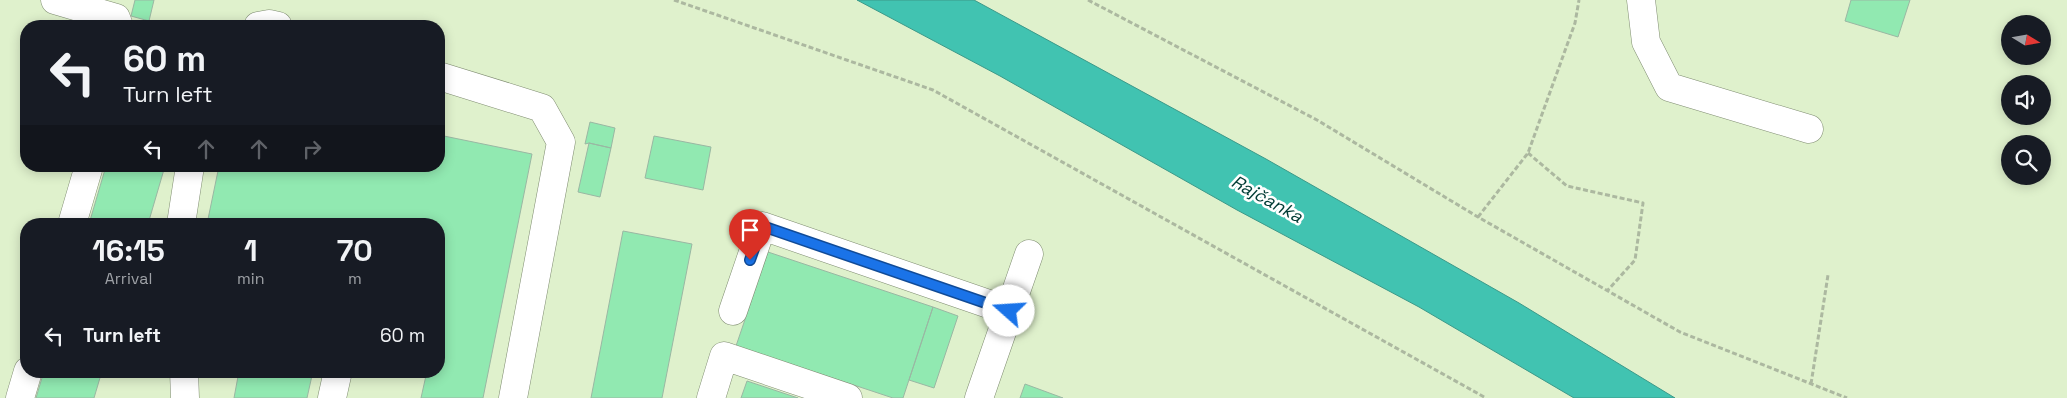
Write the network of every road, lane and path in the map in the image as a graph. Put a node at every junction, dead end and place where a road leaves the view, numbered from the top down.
1 (55, 0) edge
2 (674, 0) edge
3 (1088, 0) edge
4 (1579, 0) edge
5 (1641, 0) edge
6 (117, 20) edge
7 (445, 78) edge
8 (1809, 129) dead end
9 (1528, 154) junction
10 (87, 172) edge
11 (189, 172) edge
12 (74, 218) edge
13 (182, 218) edge
14 (1478, 218) junction
15 (1029, 254) dead end
16 (1828, 275) dead end
17 (1608, 290) junction
18 (733, 311) dead end
19 (1009, 311) junction
20 (26, 378) edge
21 (184, 378) edge
22 (336, 378) edge
23 (1811, 384) junction
24 (20, 398) edge
25 (185, 398) edge
26 (332, 398) edge
27 (513, 398) edge
28 (711, 398) edge
29 (848, 398) edge
30 (979, 398) edge
31 (1486, 398) edge
32 (1847, 398) edge

1 - 6 lane
2 - 31 path
3 - 14 path
4 - 9 path
5 - 8 lane
7 - 27 lane
9 - 14 path
9 - 17 path
10 - 12 lane
11 - 13 lane
14 - 17 path
15 - 19 lane
16 - 23 path
17 - 23 path
18 - 19 lane
19 - 30 lane
20 - 24 lane
21 - 25 lane
22 - 26 lane
23 - 32 path
28 - 29 lane

